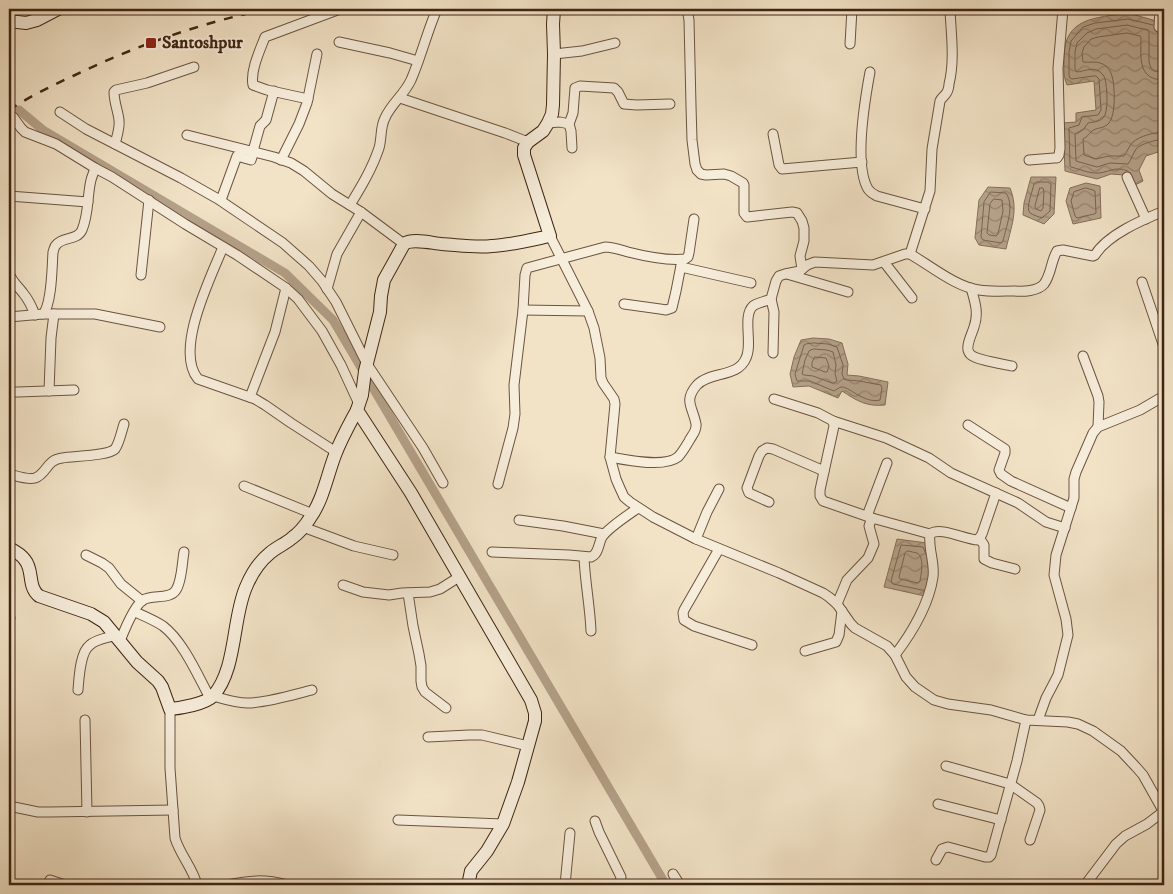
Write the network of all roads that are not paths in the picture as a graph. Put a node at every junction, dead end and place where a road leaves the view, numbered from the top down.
1 (58, 9) edge
2 (340, 9) edge
3 (437, 9) edge
4 (554, 9) edge
5 (687, 9) edge
6 (852, 9) edge
7 (950, 9) edge
8 (1063, 9) edge
9 (1160, 9) edge
10 (9, 21) edge
11 (1159, 27) dead end
12 (339, 42) dead end
13 (615, 43) dead end
14 (850, 44) dead end
15 (317, 54) dead end
16 (554, 54) junction
17 (418, 61) junction
18 (194, 67) dead end
19 (870, 72) dead end
20 (274, 92) junction
21 (400, 98) junction
22 (308, 99) junction
23 (670, 104) dead end
24 (60, 112) dead end
25 (9, 120) edge
26 (548, 123) junction
27 (569, 124) junction
28 (773, 134) dead end
29 (187, 135) dead end
30 (528, 142) junction
31 (115, 144) junction
32 (572, 148) dead end
33 (254, 151) junction
34 (281, 160) junction
35 (1029, 160) dead end
36 (862, 162) junction
37 (95, 168) junction
38 (1127, 177) dead end
39 (9, 196) edge
40 (149, 200) junction
41 (220, 200) junction
42 (88, 202) junction
43 (350, 205) junction
44 (925, 208) junction
45 (1164, 211) edge
46 (360, 212) junction
47 (694, 219) dead end
48 (1146, 219) junction
49 (550, 236) junction
50 (404, 244) junction
51 (224, 247) junction
52 (910, 254) junction
53 (561, 258) junction
54 (884, 262) junction
55 (681, 263) junction
56 (802, 269) junction
57 (9, 273) edge
58 (141, 274) dead end
59 (785, 274) junction
60 (1142, 282) dead end
61 (751, 283) dead end
62 (286, 288) junction
63 (971, 288) junction
64 (327, 289) junction
65 (848, 292) dead end
66 (912, 298) dead end
67 (771, 299) junction
68 (624, 304) dead end
69 (523, 310) junction
70 (588, 312) junction
71 (39, 314) junction
72 (54, 314) junction
73 (9, 317) edge
74 (160, 327) dead end
75 (1164, 347) edge
76 (773, 353) dead end
77 (1083, 356) dead end
78 (1012, 366) dead end
79 (366, 368) junction
80 (74, 390) dead end
81 (49, 391) junction
82 (9, 392) edge
83 (1164, 396) edge
84 (250, 397) junction
85 (774, 399) dead end
86 (359, 403) junction
87 (833, 421) junction
88 (124, 424) dead end
89 (968, 426) dead end
90 (1098, 427) junction
91 (336, 452) junction
92 (610, 457) junction
93 (887, 463) dead end
94 (820, 469) junction
95 (9, 474) edge
96 (443, 483) dead end
97 (498, 484) dead end
98 (244, 486) dead end
99 (719, 489) dead end
100 (996, 494) junction
101 (769, 502) dead end
102 (638, 508) junction
103 (1071, 508) junction
104 (313, 514) junction
105 (869, 517) junction
106 (519, 520) dead end
107 (304, 527) junction
108 (1065, 528) junction
109 (604, 534) junction
110 (930, 534) junction
111 (696, 539) junction
112 (980, 539) junction
113 (9, 548) edge
114 (719, 549) junction
115 (184, 552) dead end
116 (492, 552) dead end
117 (86, 555) dead end
118 (393, 555) dead end
119 (584, 557) junction
120 (1015, 569) dead end
121 (459, 577) junction
122 (343, 585) dead end
123 (408, 593) junction
124 (142, 601) junction
125 (839, 607) junction
126 (134, 612) junction
127 (590, 631) dead end
128 (118, 638) junction
129 (752, 645) dead end
130 (804, 651) dead end
131 (895, 655) junction
132 (78, 690) dead end
133 (312, 690) dead end
134 (211, 697) junction
135 (446, 708) dead end
136 (170, 709) junction
137 (85, 720) dead end
138 (1026, 720) junction
139 (1038, 720) junction
140 (428, 737) dead end
141 (528, 746) junction
142 (946, 766) dead end
143 (1010, 784) junction
144 (938, 804) dead end
145 (9, 806) edge
146 (173, 810) junction
147 (1164, 810) edge
148 (87, 812) junction
149 (398, 820) dead end
150 (1001, 820) junction
151 (596, 821) dead end
152 (503, 824) junction
153 (570, 833) dead end
154 (1030, 840) dead end
155 (936, 860) dead end
156 (673, 874) dead end
157 (50, 880) dead end
158 (65, 885) edge
159 (197, 885) edge
160 (227, 885) edge
161 (288, 885) edge
162 (468, 885) edge
163 (564, 885) edge
164 (620, 885) edge
165 (680, 885) edge
166 (1085, 885) edge

1 - 10 street
2 - 20 street
3 - 17 street
4 - 16 street
5 - 56 street
6 - 14 street
7 - 44 street
8 - 35 street
9 - 11 street
12 - 17 street
13 - 16 street
15 - 22 street
16 - 26 street
17 - 21 street
18 - 31 street
19 - 36 street
20 - 22 street
20 - 33 street
21 - 30 street
21 - 43 street
22 - 34 street
23 - 27 street
24 - 31 street
25 - 37 street
26 - 27 street
26 - 30 street
27 - 32 street
28 - 36 street
29 - 33 street
30 - 49 street
31 - 41 street
33 - 34 street
33 - 41 street
34 - 43 street
36 - 44 street
37 - 40 street
37 - 42 street
38 - 48 street
39 - 42 street
40 - 51 street
40 - 58 street
41 - 64 street
42 - 71 street
43 - 46 street
44 - 52 street
45 - 48 street
46 - 50 street
46 - 64 street
47 - 55 street
48 - 63 street
49 - 50 street
49 - 53 street
50 - 79 street
51 - 62 street
51 - 84 street
52 - 54 street
52 - 63 street
53 - 55 street
53 - 69 street
53 - 70 street
54 - 56 street
54 - 66 street
55 - 61 street
55 - 68 street
56 - 59 street
57 - 71 street
59 - 65 street
59 - 67 street
60 - 75 street
62 - 84 street
62 - 86 street
63 - 78 street
64 - 79 street
67 - 76 street
67 - 92 street
69 - 70 street
69 - 97 street
70 - 92 street
71 - 72 street
71 - 73 street
72 - 74 street
72 - 81 street
77 - 90 street
79 - 86 street
79 - 96 street
80 - 81 street
81 - 82 street
83 - 90 street
84 - 91 street
85 - 87 street
86 - 91 street
86 - 121 street
87 - 94 street
87 - 100 street
88 - 95 street
89 - 103 street
90 - 103 street
91 - 104 street
92 - 102 street
93 - 105 street
94 - 101 street
94 - 105 street
98 - 104 street
99 - 111 street
100 - 108 street
100 - 112 street
102 - 109 street
102 - 111 street
103 - 108 street
104 - 107 street
105 - 110 street
105 - 125 street
106 - 109 street
107 - 118 street
107 - 134 street
108 - 139 street
109 - 119 street
110 - 112 street
110 - 131 street
111 - 114 street
112 - 120 street
113 - 128 street
114 - 125 street
114 - 129 street
115 - 124 street
116 - 119 street
117 - 124 street
119 - 127 street
121 - 123 street
121 - 141 street
122 - 123 street
123 - 135 street
124 - 126 street
125 - 130 street
125 - 131 street
126 - 128 street
126 - 134 street
128 - 132 street
128 - 136 street
131 - 138 street
133 - 134 street
134 - 136 street
136 - 146 street
137 - 148 street
138 - 139 street
138 - 143 street
139 - 147 street
140 - 141 street
141 - 152 street
142 - 143 street
143 - 150 street
143 - 154 street
144 - 150 street
145 - 148 street
146 - 148 street
146 - 159 street
147 - 166 street
149 - 152 street
150 - 155 street
151 - 164 street
152 - 162 street
153 - 163 street
156 - 165 street
157 - 158 street
160 - 161 street

